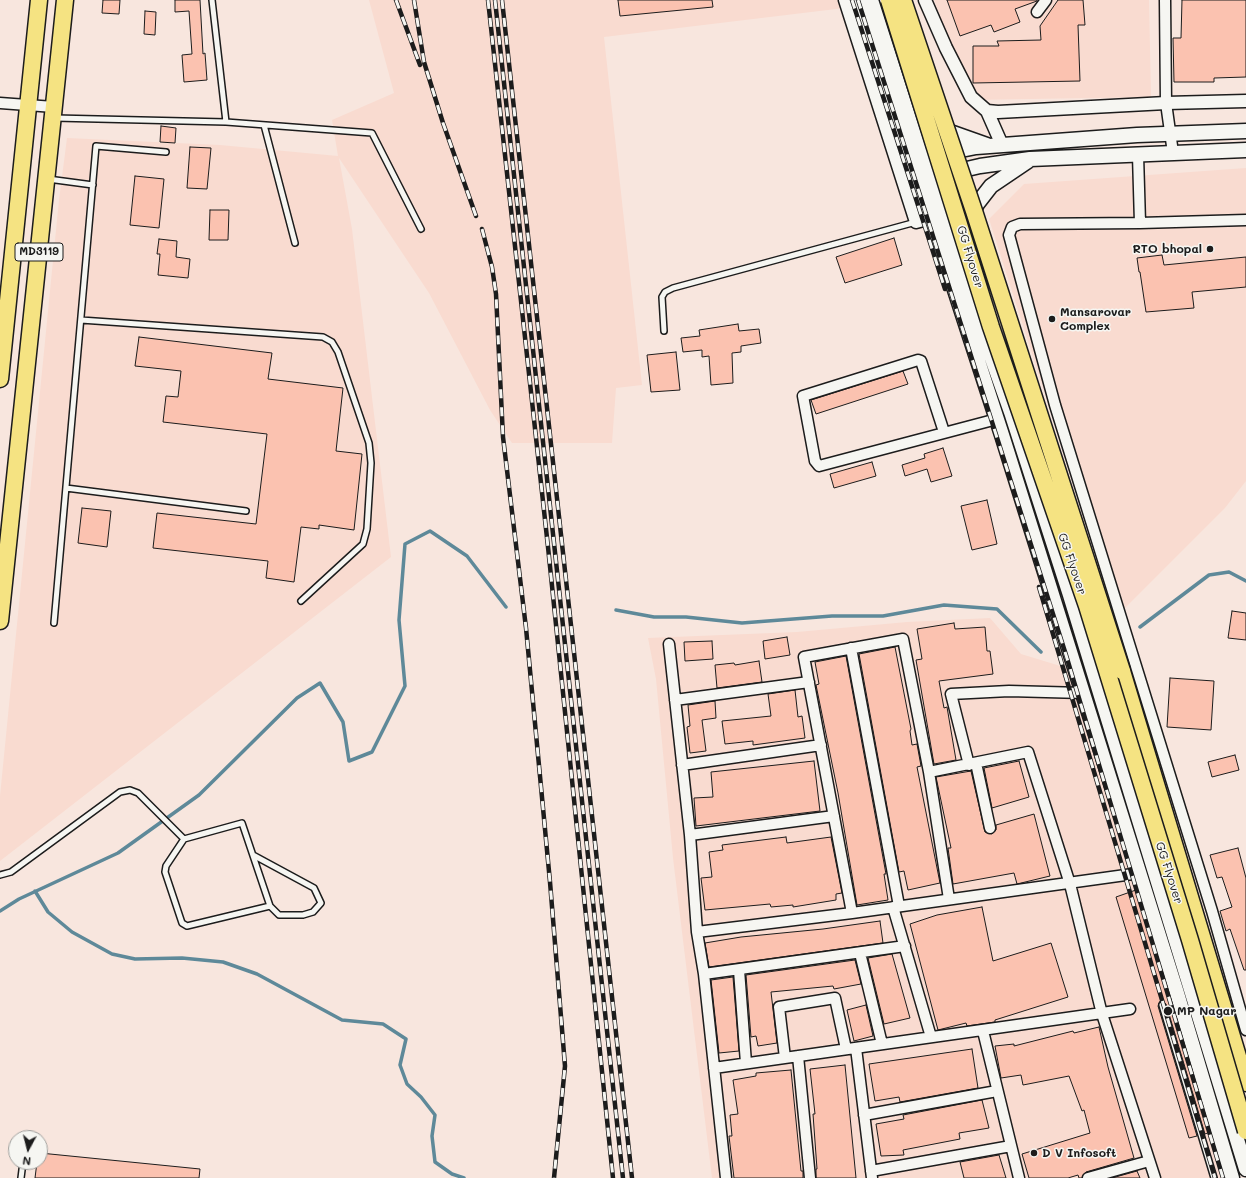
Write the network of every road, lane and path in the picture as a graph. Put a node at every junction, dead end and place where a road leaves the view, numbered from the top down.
1 (39, 0) edge
2 (65, 0) edge
3 (212, 0) edge
4 (845, 0) edge
5 (861, 0) edge
6 (871, 0) edge
7 (889, 0) edge
8 (903, 0) edge
9 (926, 0) edge
10 (1046, 0) edge
11 (1165, 0) edge
12 (1037, 12) dead end
13 (1246, 101) edge
14 (0, 103) edge
15 (1166, 103) junction
16 (28, 106) junction
17 (987, 111) junction
18 (53, 113) junction
19 (910, 118) junction
20 (226, 122) junction
21 (264, 125) junction
22 (1246, 131) edge
23 (1170, 134) junction
24 (997, 146) junction
25 (1246, 150) edge
26 (166, 152) dead end
27 (1173, 153) junction
28 (1138, 155) junction
29 (1030, 159) junction
30 (918, 160) junction
31 (46, 179) junction
32 (924, 179) junction
33 (93, 185) junction
34 (931, 218) junction
35 (1246, 220) edge
36 (916, 222) junction
37 (1140, 223) junction
38 (421, 229) dead end
39 (295, 243) dead end
40 (954, 252) junction
41 (81, 320) junction
42 (664, 331) dead end
43 (0, 379) edge
44 (997, 419) junction
45 (944, 432) junction
46 (66, 488) junction
47 (246, 511) dead end
48 (300, 601) dead end
49 (0, 621) edge
50 (54, 622) dead end
51 (669, 644) dead end
52 (851, 648) junction
53 (809, 682) junction
54 (1083, 693) junction
55 (675, 700) junction
56 (821, 745) junction
57 (973, 764) junction
58 (682, 765) junction
59 (929, 772) junction
60 (834, 816) junction
61 (990, 828) dead end
62 (690, 835) junction
63 (184, 839) junction
64 (253, 856) junction
65 (1140, 873) junction
66 (0, 875) edge
67 (1070, 884) junction
68 (949, 899) junction
69 (270, 906) junction
70 (896, 907) junction
71 (852, 913) junction
72 (697, 932) junction
73 (905, 946) junction
74 (860, 953) junction
75 (739, 970) junction
76 (704, 974) junction
77 (1162, 1005) dead end
78 (1130, 1009) dead end
79 (1102, 1014) junction
80 (1246, 1030) edge
81 (983, 1031) junction
82 (931, 1037) junction
83 (882, 1044) junction
84 (851, 1048) junction
85 (798, 1056) junction
86 (785, 1058) junction
87 (746, 1063) junction
88 (714, 1068) junction
89 (1246, 1083) edge
90 (997, 1091) junction
91 (864, 1115) junction
92 (1246, 1131) edge
93 (1011, 1146) junction
94 (1149, 1161) junction
95 (1246, 1169) edge
96 (872, 1174) edge
97 (726, 1178) edge
98 (810, 1178) edge
99 (1019, 1178) edge
100 (1088, 1178) edge
101 (1154, 1178) edge
102 (1214, 1178) edge
103 (1232, 1178) edge

1 - 16 main road, MD3119
2 - 18 main road, MD3119
3 - 20 lane
4 - 36 street
5 - 30 main road
6 - 19 main road
7 - 92 main road, GG Flyover, bridge
8 - 89 main road, GG Flyover, bridge
9 - 17 street
10 - 12 street
11 - 15 street
13 - 15 street
14 - 16 street
15 - 17 street
15 - 23 street
16 - 18 street
16 - 43 main road, MD3119
17 - 24 street
18 - 20 lane
18 - 31 main road, MD3119
19 - 24 main road
19 - 30 main road
20 - 21 lane
21 - 38 lane
21 - 39 lane
22 - 23 main road
23 - 24 main road
23 - 27 street
24 - 30 main road
25 - 27 main road
26 - 33 lane
27 - 28 main road
28 - 29 main road
28 - 37 street
29 - 32 main road
29 - 40 main road
30 - 32 main road
31 - 33 lane
31 - 49 main road, MD3119
32 - 34 main road
32 - 40 main road
33 - 41 lane
34 - 36 street
34 - 44 main road
35 - 37 street
36 - 42 lane
37 - 80 street
40 - 95 main road
41 - 46 lane
41 - 48 lane
44 - 45 street
44 - 54 main road
45 - 45 street
46 - 47 lane
46 - 50 lane
51 - 55 street
52 - 53 street
52 - 59 street
52 - 70 street
53 - 55 street
53 - 56 street
54 - 57 street
54 - 65 main road
55 - 58 street
56 - 58 street
56 - 60 street
57 - 59 street
57 - 61 street
57 - 67 street
58 - 62 street
59 - 68 street
60 - 62 street
60 - 71 street
62 - 72 street
63 - 64 lane
63 - 66 lane
63 - 69 lane
64 - 69 lane
64 - 69 lane
65 - 67 street
65 - 103 main road
67 - 68 street
67 - 79 street
68 - 70 street
70 - 71 street
70 - 73 street
71 - 72 street
72 - 76 street
73 - 74 street
73 - 82 street
74 - 75 street
74 - 83 street
75 - 76 street
75 - 87 street
76 - 88 street
77 - 102 lane
78 - 79 street
79 - 81 street
79 - 94 street
81 - 82 street
81 - 90 street
82 - 83 street
83 - 84 street
84 - 85 street
84 - 86 street
84 - 91 street
85 - 86 street
85 - 98 street
86 - 87 street
87 - 88 street
88 - 97 street
90 - 91 street
90 - 93 street
91 - 96 street
93 - 96 street
93 - 99 street
94 - 100 street
94 - 101 street

